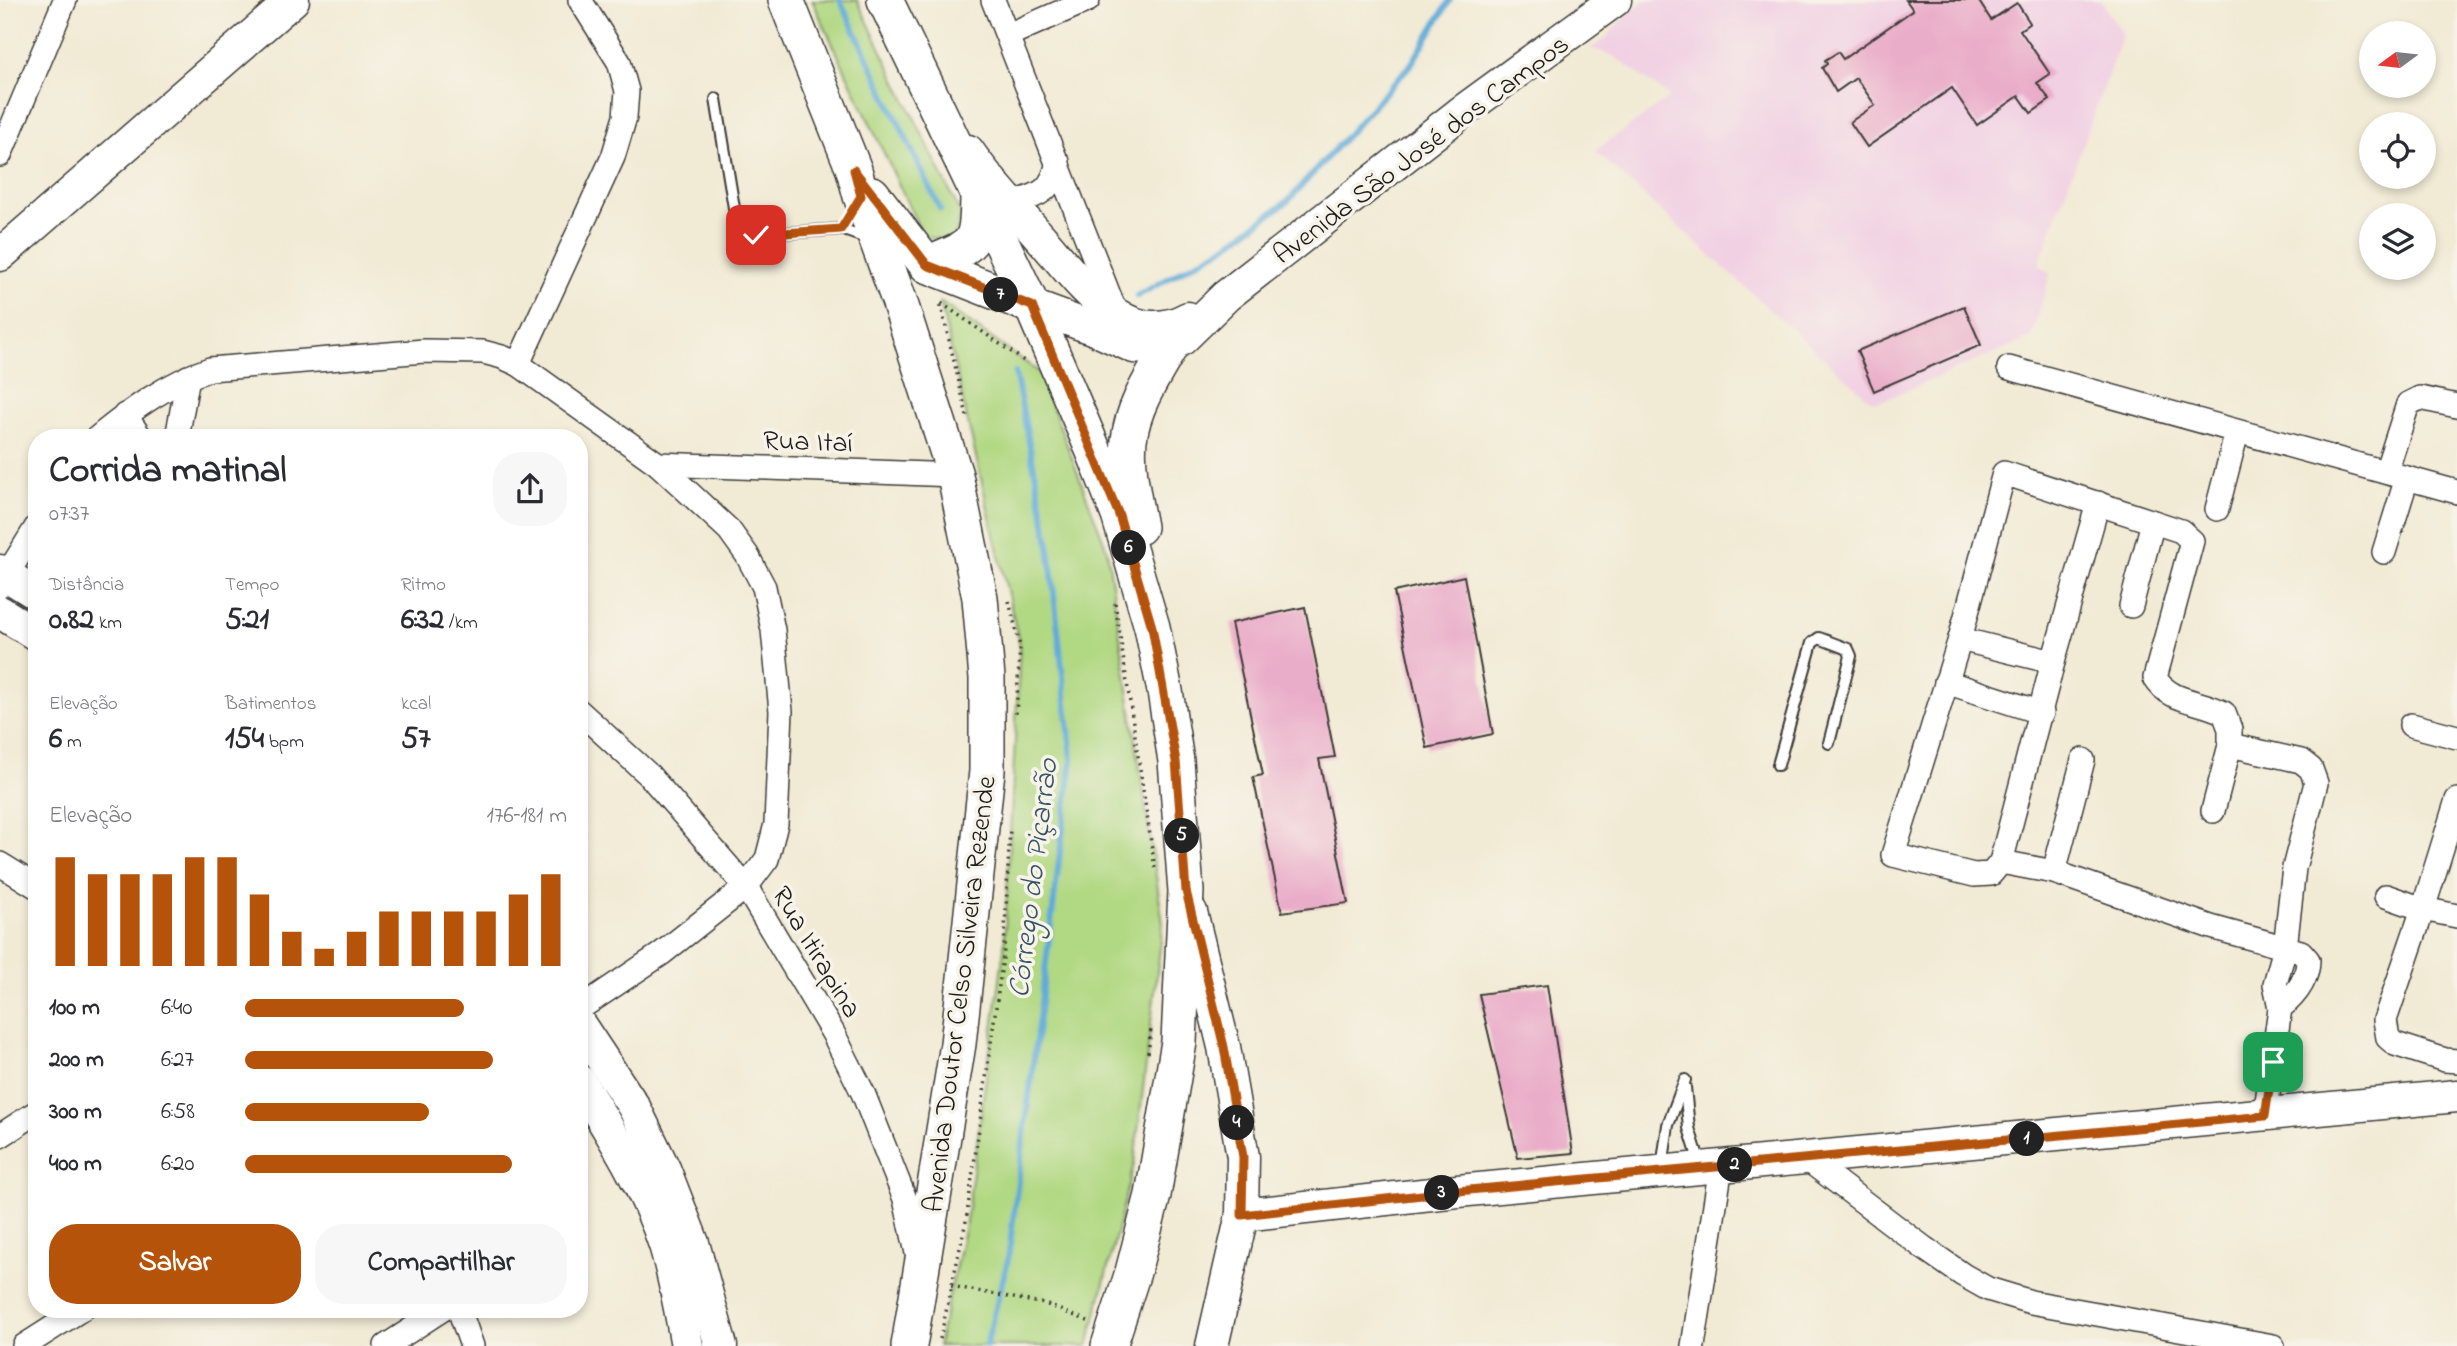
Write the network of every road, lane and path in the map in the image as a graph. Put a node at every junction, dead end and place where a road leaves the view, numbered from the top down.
1 (65, 0) edge
2 (293, 0) edge
3 (580, 0) edge
4 (786, 0) edge
5 (885, 0) edge
6 (993, 0) edge
7 (1088, 0) edge
8 (1615, 0) edge
9 (1008, 35) junction
10 (933, 97) junction
11 (716, 99) dead end
12 (0, 155) edge
13 (1058, 162) junction
14 (978, 191) junction
15 (854, 198) junction
16 (1010, 204) junction
17 (841, 229) junction
18 (878, 242) junction
19 (0, 255) edge
20 (927, 265) junction
21 (1226, 296) junction
22 (1032, 306) junction
23 (1117, 316) junction
24 (1171, 345) junction
25 (518, 364) junction
26 (1028, 364) dead end
27 (2009, 368) dead end
28 (188, 377) junction
29 (2457, 406) edge
30 (125, 415) junction
31 (968, 421) dead end
32 (108, 429) edge
33 (135, 429) edge
34 (179, 429) edge
35 (2237, 432) junction
36 (658, 464) junction
37 (955, 475) junction
38 (2396, 475) junction
39 (2457, 492) edge
40 (2098, 503) junction
41 (2217, 509) dead end
42 (2153, 522) junction
43 (28, 539) edge
44 (2384, 552) dead end
45 (2, 578) edge
46 (28, 590) edge
47 (1113, 591) dead end
48 (1007, 593) dead end
49 (2131, 607) dead end
50 (0, 611) edge
51 (1152, 627) junction
52 (28, 629) edge
53 (1960, 639) junction
54 (2053, 662) junction
55 (1946, 682) junction
56 (2042, 713) junction
57 (1016, 715) dead end
58 (588, 719) edge
59 (2411, 725) dead end
60 (2457, 737) edge
61 (1829, 743) dead end
62 (2230, 745) junction
63 (2083, 760) dead end
64 (1778, 765) dead end
65 (2457, 800) edge
66 (2213, 811) dead end
67 (1010, 826) dead end
68 (2001, 862) junction
69 (2054, 872) junction
70 (19, 875) edge
71 (1172, 886) junction
72 (746, 887) junction
73 (0, 888) edge
74 (2386, 896) dead end
75 (2423, 909) junction
76 (2457, 916) edge
77 (2285, 947) junction
78 (588, 1003) edge
79 (2280, 1008) junction
80 (1152, 1017) dead end
81 (588, 1038) edge
82 (1147, 1057) dead end
83 (2457, 1061) edge
84 (2457, 1096) edge
85 (588, 1097) edge
86 (2265, 1116) junction
87 (28, 1118) edge
88 (0, 1136) edge
89 (1808, 1160) junction
90 (1712, 1168) junction
91 (1661, 1173) junction
92 (1242, 1215) junction
93 (937, 1280) junction
94 (68, 1318) edge
95 (429, 1318) edge
96 (462, 1318) edge
97 (1101, 1335) edge
98 (717, 1344) edge
99 (24, 1346) edge
100 (386, 1346) edge
101 (472, 1346) edge
102 (687, 1346) edge
103 (909, 1346) edge
104 (938, 1346) edge
105 (1212, 1346) edge
106 (1693, 1346) edge
107 (2273, 1346) edge

1 - 12 street
2 - 19 main road
3 - 25 street
4 - 15 main road, Avenida Doutor Celso Silveira Rezende
5 - 10 main road
6 - 9 street
7 - 9 street
8 - 21 main road, Avenida São José dos Campos
9 - 13 street
10 - 14 main road
10 - 16 main road, Avenida São José dos Campos
11 - 17 lane
13 - 16 street
13 - 23 street
14 - 20 main road
14 - 22 main road
15 - 17 lane
15 - 18 main road, Avenida Doutor Celso Silveira Rezende
15 - 20 main road
16 - 23 main road, Avenida São José dos Campos
17 - 18 lane
18 - 37 main road, Avenida Doutor Celso Silveira Rezende
20 - 22 main road
21 - 23 main road, Avenida São José dos Campos
21 - 24 main road, Avenida São José dos Campos
22 - 24 main road
22 - 51 main road
24 - 51 main road
25 - 28 street
25 - 36 street
26 - 31 path
27 - 35 street
28 - 30 street
28 - 34 street
29 - 38 street
30 - 32 street
30 - 33 street
35 - 38 street
35 - 41 street
36 - 37 street, Rua Itaí
36 - 72 street
37 - 93 main road, Avenida Doutor Celso Silveira Rezende
38 - 39 street
38 - 44 street
40 - 42 street
40 - 53 street
40 - 54 street
42 - 49 street
42 - 62 street
43 - 45 street
45 - 46 main road
47 - 71 path
48 - 57 path
50 - 52 main road
51 - 71 main road
53 - 54 street
53 - 55 street
54 - 56 street
55 - 56 street
55 - 68 street
56 - 68 street
58 - 72 street, Rua Itirapina
59 - 60 street
61 - 64 lane
62 - 66 street
62 - 77 street
63 - 69 street
65 - 75 street
67 - 93 path
68 - 69 street
69 - 77 street
70 - 73 street
71 - 92 main road
71 - 97 main road
72 - 78 street
72 - 93 street, Rua Itirapina
74 - 75 street
75 - 76 street
75 - 83 street
77 - 79 street
77 - 79 street
79 - 86 street
80 - 82 path
81 - 98 main road
84 - 86 main road
85 - 102 main road
86 - 89 main road
87 - 88 street
89 - 90 main road
89 - 107 street
90 - 91 main road
90 - 91 lane
90 - 106 street
91 - 92 main road
92 - 105 main road
93 - 97 path
93 - 103 main road, Avenida Doutor Celso Silveira Rezende
93 - 104 path
94 - 99 street
95 - 100 street
96 - 101 street

